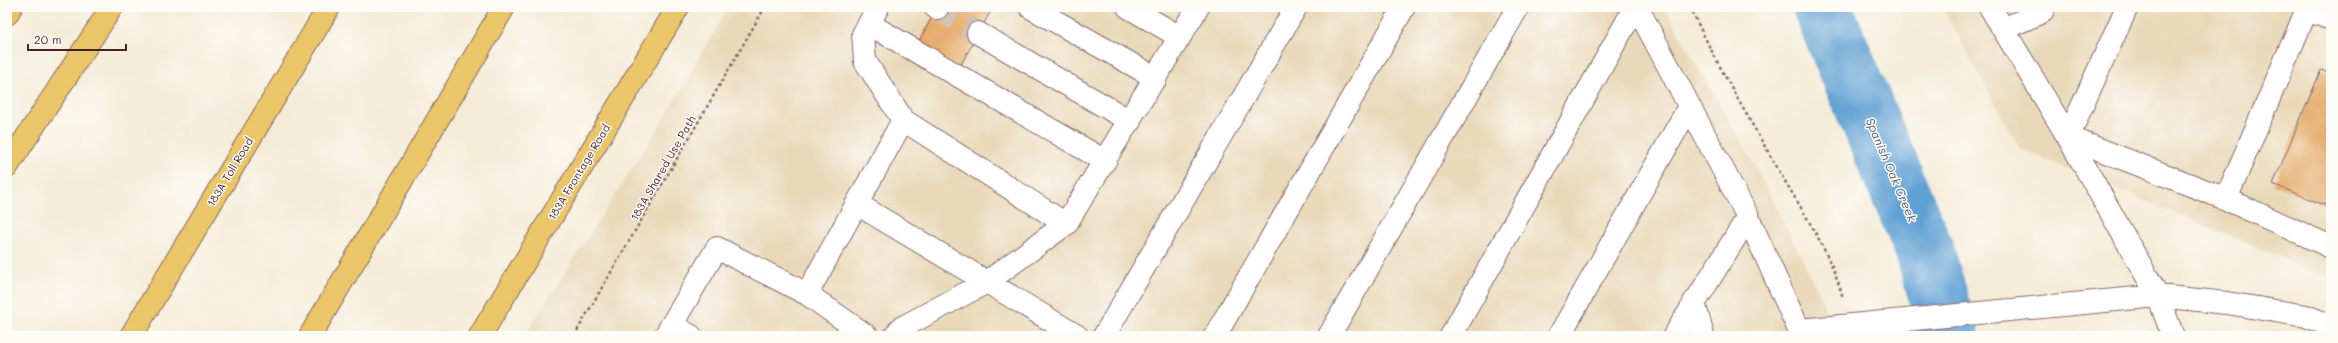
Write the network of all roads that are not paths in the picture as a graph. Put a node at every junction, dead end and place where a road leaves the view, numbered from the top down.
1 (11, 7) edge
2 (112, 7) edge
3 (329, 7) edge
4 (504, 7) edge
5 (678, 7) edge
6 (1030, 7) edge
7 (1128, 7) edge
8 (1198, 7) edge
9 (1296, 7) edge
10 (1404, 7) edge
11 (1518, 7) edge
12 (1636, 7) edge
13 (1990, 7) edge
14 (2044, 7) edge
15 (2126, 7) edge
16 (2308, 8) edge
17 (7, 14) edge
18 (873, 15) edge
19 (2331, 19) edge
20 (2003, 29) junction
21 (978, 33) tunnel mouth
22 (1180, 37) junction
23 (1156, 78) junction
24 (1689, 107) junction
25 (903, 120) junction
26 (1130, 121) junction
27 (2068, 137) junction
28 (1105, 161) junction
29 (7, 167) edge
30 (2226, 199) junction
31 (857, 204) junction
32 (1748, 217) junction
33 (1066, 224) junction
34 (2331, 247) edge
35 (987, 282) junction
36 (807, 294) junction
37 (2158, 296) junction
38 (1694, 302) junction
39 (2331, 326) edge
40 (668, 330) edge
41 (1799, 333) edge
42 (131, 336) edge
43 (310, 336) edge
44 (480, 336) edge
45 (691, 336) edge
46 (867, 336) edge
47 (895, 336) edge
48 (1077, 336) edge
49 (1104, 336) edge
50 (1215, 336) edge
51 (1329, 336) edge
52 (1451, 336) edge
53 (1559, 336) edge
54 (1674, 336) edge
55 (1703, 336) edge
56 (2173, 336) edge

1 - 17 main road
2 - 29 main road
3 - 42 main road, 183A Toll Road
4 - 43 main road
5 - 44 main road, 183A Frontage Road
6 - 23 street
7 - 22 street
8 - 22 street
9 - 49 street
10 - 50 street
11 - 51 street
12 - 24 street
12 - 52 street
13 - 20 street
14 - 20 street
15 - 27 street
16 - 19 street
16 - 30 street
18 - 25 street
18 - 28 street
20 - 27 street
21 - 26 street
22 - 23 street
23 - 26 street
24 - 32 street
24 - 53 street
25 - 31 street
25 - 33 street
26 - 28 street
27 - 30 street
27 - 37 street
28 - 33 street
30 - 34 street
31 - 35 street
31 - 36 street
32 - 38 street
32 - 41 street
33 - 35 street
35 - 47 street
35 - 48 street
36 - 40 street
36 - 46 street
37 - 39 street
37 - 41 street
37 - 56 street
38 - 54 street
38 - 55 street
40 - 45 street

